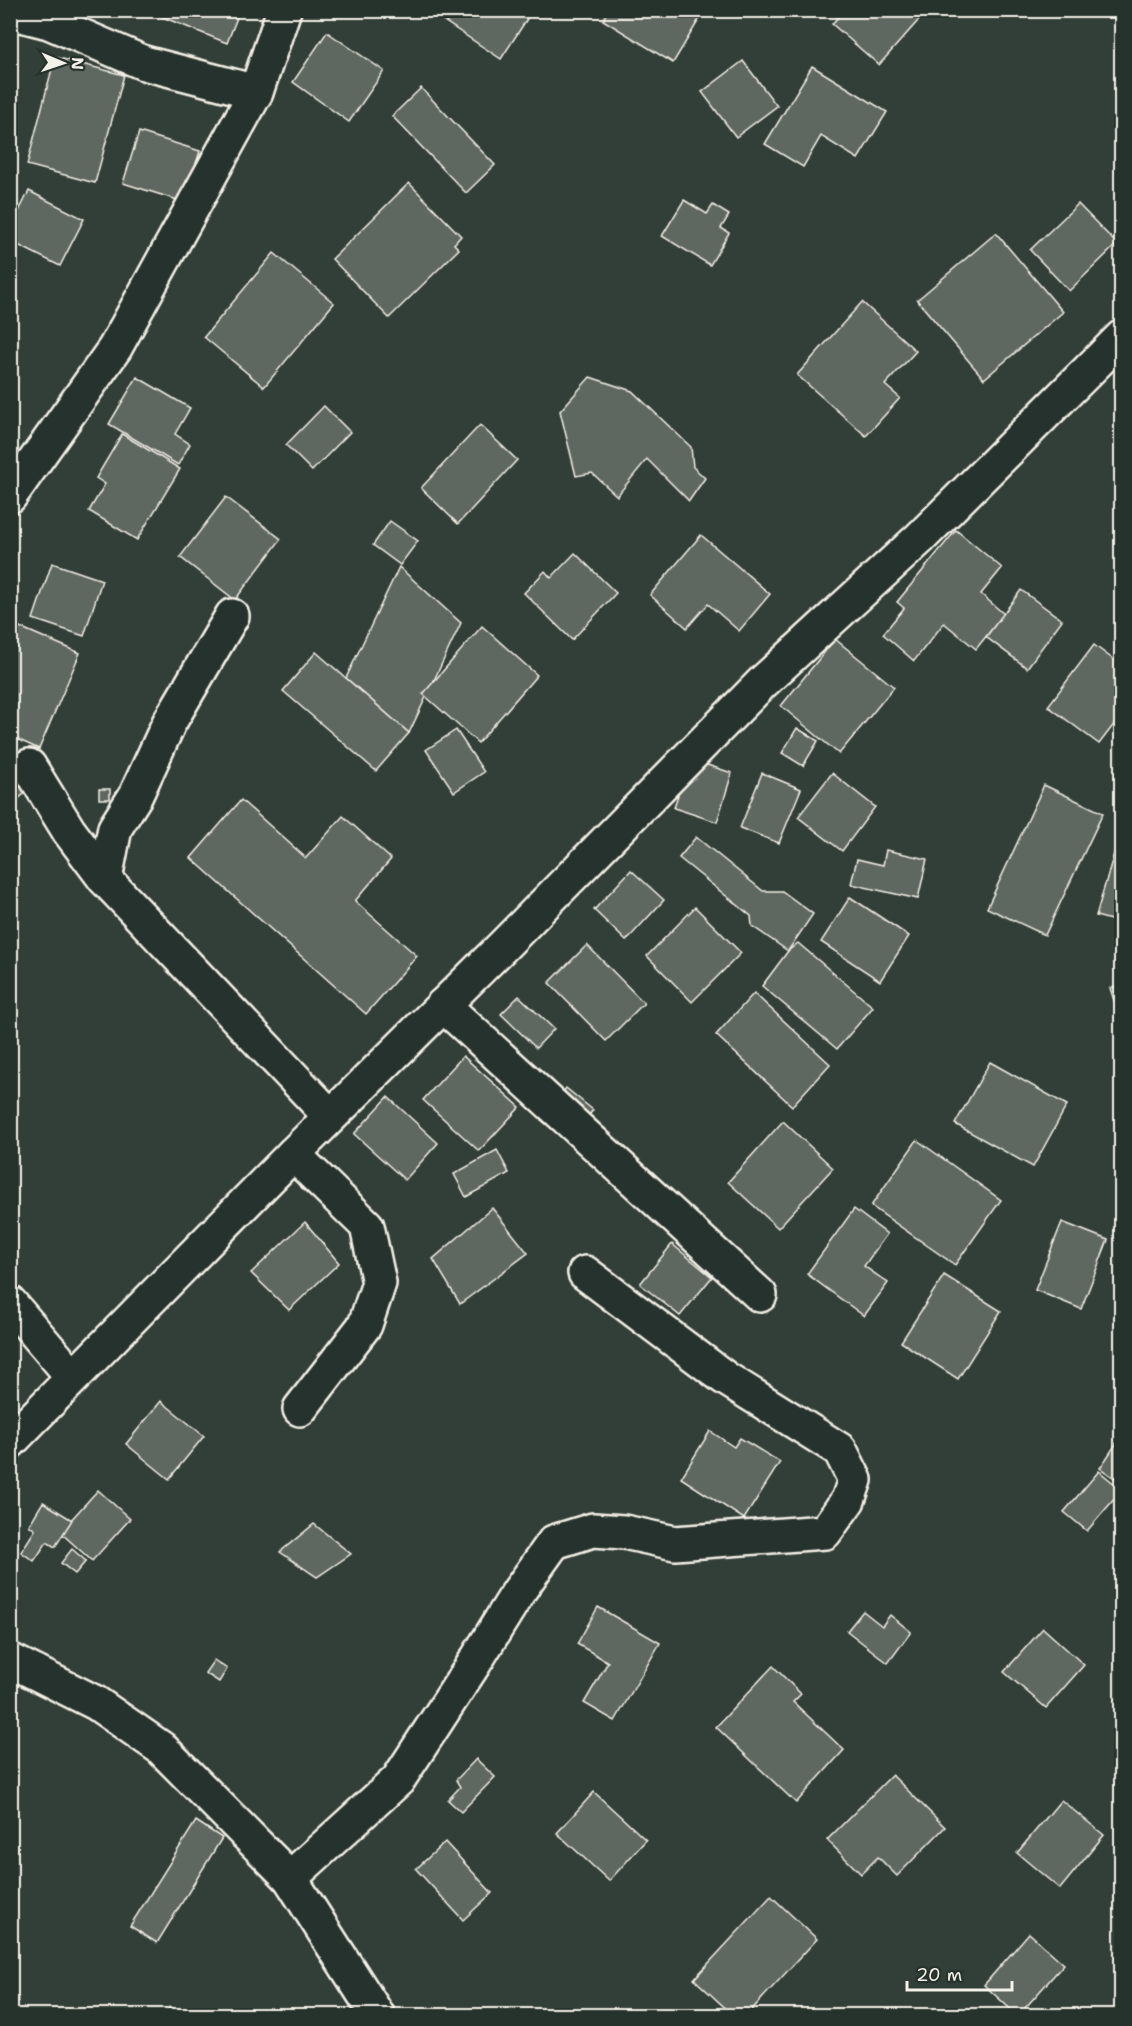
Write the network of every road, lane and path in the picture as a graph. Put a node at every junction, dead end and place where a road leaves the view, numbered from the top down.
1 (284, 10) edge
2 (10, 12) edge
3 (256, 92) junction
4 (1122, 337) edge
5 (10, 496) edge
6 (232, 616) dead end
7 (30, 766) dead end
8 (105, 879) junction
9 (443, 1005) junction
10 (330, 1116) junction
11 (293, 1154) junction
12 (585, 1274) dead end
13 (760, 1295) dead end
14 (10, 1303) edge
15 (74, 1377) junction
16 (300, 1409) dead end
17 (10, 1442) edge
18 (10, 1660) edge
19 (290, 1878) junction
20 (378, 2016) edge

1 - 3 street
2 - 3 street
3 - 5 street
4 - 9 street
6 - 8 street
7 - 8 street
8 - 10 street
9 - 10 street
9 - 13 street
10 - 11 street
11 - 15 street
11 - 16 street
12 - 19 street
14 - 15 street
15 - 17 street
18 - 19 street
19 - 20 street

